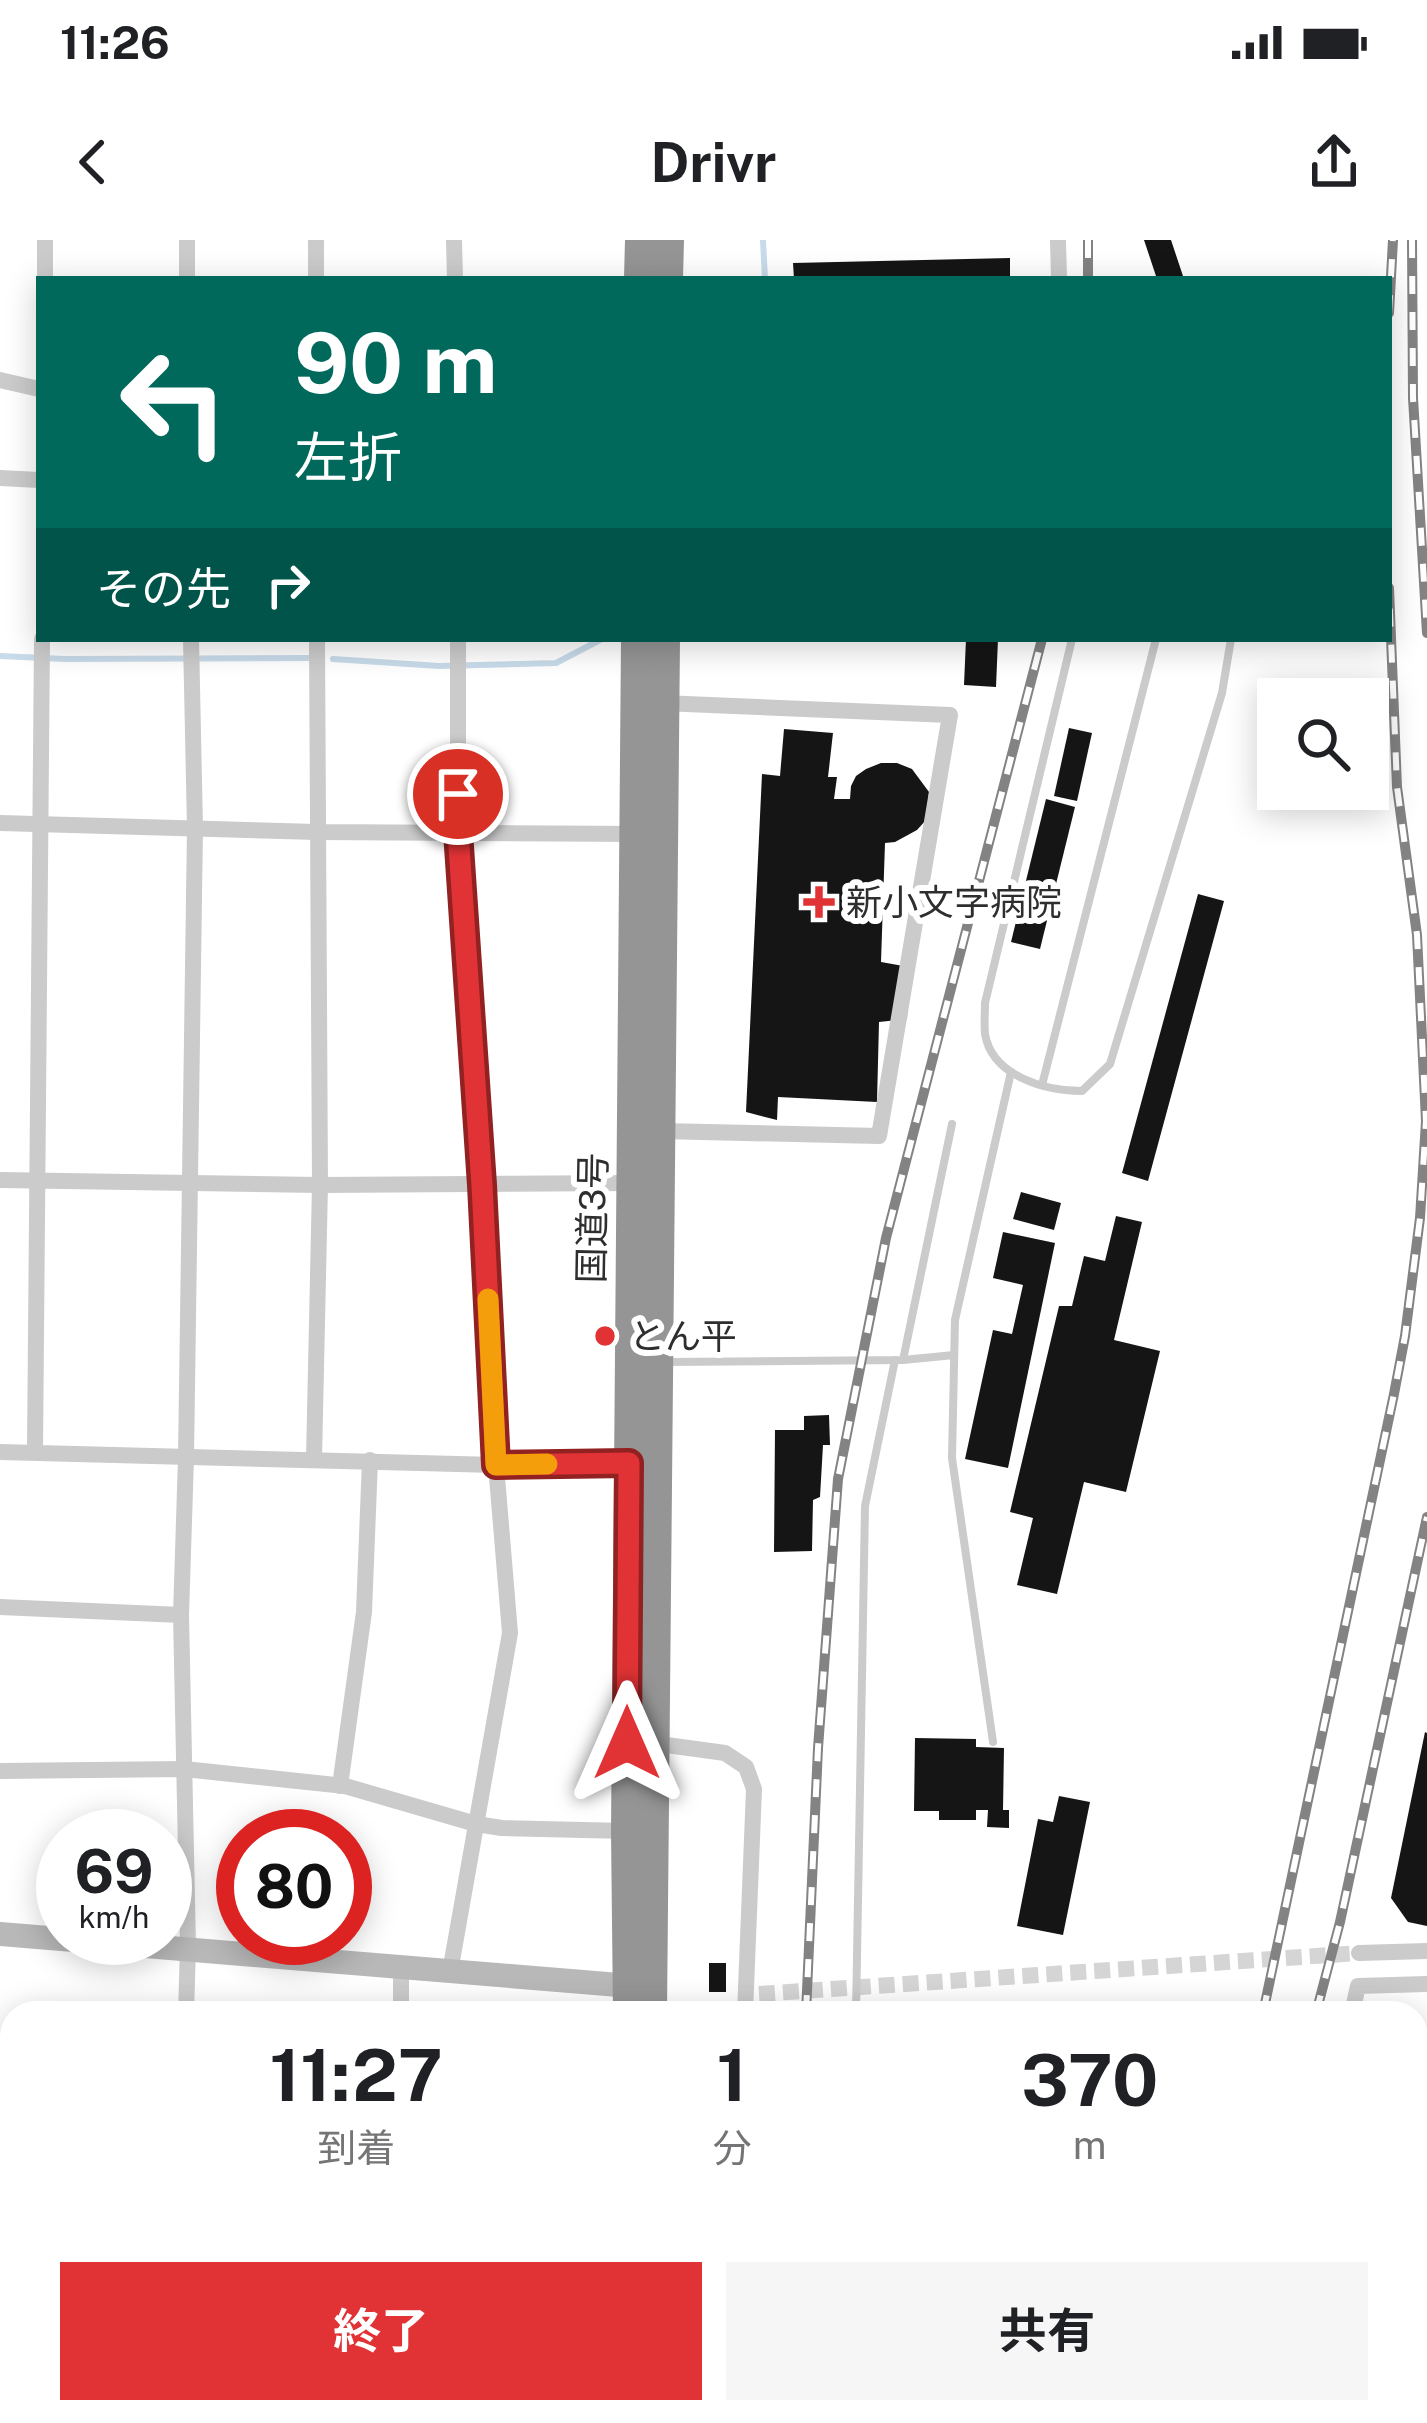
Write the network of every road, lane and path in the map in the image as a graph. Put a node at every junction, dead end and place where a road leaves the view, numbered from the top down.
1 (45, 240) edge
2 (187, 240) edge
3 (316, 240) edge
4 (454, 240) edge
5 (640, 240) edge
6 (669, 240) edge
7 (1058, 240) edge
8 (45, 276) edge
9 (187, 276) edge
10 (316, 276) edge
11 (454, 276) edge
12 (639, 276) edge
13 (668, 276) edge
14 (1058, 276) edge
15 (0, 380) edge
16 (36, 388) edge
17 (0, 478) edge
18 (36, 480) edge
19 (42, 642) edge
20 (191, 642) edge
21 (316, 642) edge
22 (637, 642) edge
23 (664, 642) edge
24 (1071, 642) edge
25 (1155, 642) edge
26 (1231, 642) edge
27 (458, 646) edge
28 (650, 702) junction
29 (0, 823) edge
30 (39, 824) junction
31 (195, 828) junction
32 (317, 832) junction
33 (458, 832) junction
34 (649, 834) junction
35 (1011, 1072) junction
36 (1042, 1085) junction
37 (952, 1124) dead end
38 (660, 1131) junction
39 (0, 1180) edge
40 (37, 1180) junction
41 (189, 1183) junction
42 (646, 1183) junction
43 (320, 1185) junction
44 (482, 1185) junction
45 (954, 1355) junction
46 (899, 1360) junction
47 (660, 1362) junction
48 (35, 1451) junction
49 (0, 1452) edge
50 (186, 1458) junction
51 (314, 1460) junction
52 (370, 1460) junction
53 (644, 1463) junction
54 (496, 1465) junction
55 (0, 1607) edge
56 (181, 1616) junction
57 (993, 1742) dead end
58 (642, 1743) junction
59 (184, 1768) junction
60 (0, 1771) edge
61 (340, 1786) junction
62 (185, 1809) edge
63 (476, 1824) junction
64 (626, 1832) junction
65 (0, 1934) edge
66 (36, 1936) edge
67 (192, 1947) edge
68 (1427, 1951) edge
69 (1359, 1953) tunnel mouth
70 (187, 1965) edge
71 (401, 1968) junction
72 (450, 1972) junction
73 (1427, 1984) edge
74 (640, 2000) edge
75 (186, 2001) edge
76 (401, 2001) edge
77 (750, 2001) edge
78 (856, 2001) edge
79 (1355, 2001) edge

1 - 8 street
2 - 9 street
3 - 10 street
4 - 11 street
5 - 12 highway
6 - 13 highway
7 - 14 street
15 - 16 street
17 - 18 street
19 - 30 street
20 - 31 street
21 - 32 street
22 - 28 highway, 国道3号
23 - 28 highway, 国道3号
24 - 35 lane
25 - 36 lane
26 - 36 lane
27 - 33 street
28 - 34 highway, 国道3号
28 - 38 street
29 - 30 street
30 - 31 street
30 - 40 street
31 - 32 street
31 - 41 street
32 - 33 street
32 - 43 street
33 - 34 street
33 - 44 street
34 - 38 highway, 国道3号
34 - 42 highway, 国道3号
35 - 36 lane
35 - 45 lane
37 - 46 lane
38 - 42 highway, 国道3号
39 - 40 street
40 - 41 street
40 - 48 street
41 - 43 street
41 - 50 street
42 - 44 street
42 - 47 highway, 国道3号
42 - 53 highway, 国道3号
43 - 44 street
43 - 51 street
44 - 54 street
45 - 46 lane
45 - 57 lane
46 - 47 lane
46 - 78 lane
47 - 53 highway, 国道3号
48 - 49 street
48 - 50 street
50 - 51 street
50 - 56 street
51 - 52 street
52 - 54 street
52 - 61 street
53 - 54 street
53 - 58 highway, 国道3号
54 - 63 street
55 - 56 street
56 - 59 street
58 - 64 highway, 国道3号
58 - 74 highway, 国道3号
58 - 77 street
59 - 60 street
59 - 61 street
59 - 62 street
61 - 63 street
63 - 64 street
63 - 72 street
64 - 74 highway, 国道3号
65 - 66 street
67 - 71 street
68 - 69 street
70 - 75 street
71 - 72 street
71 - 76 street
72 - 74 street
73 - 79 street

